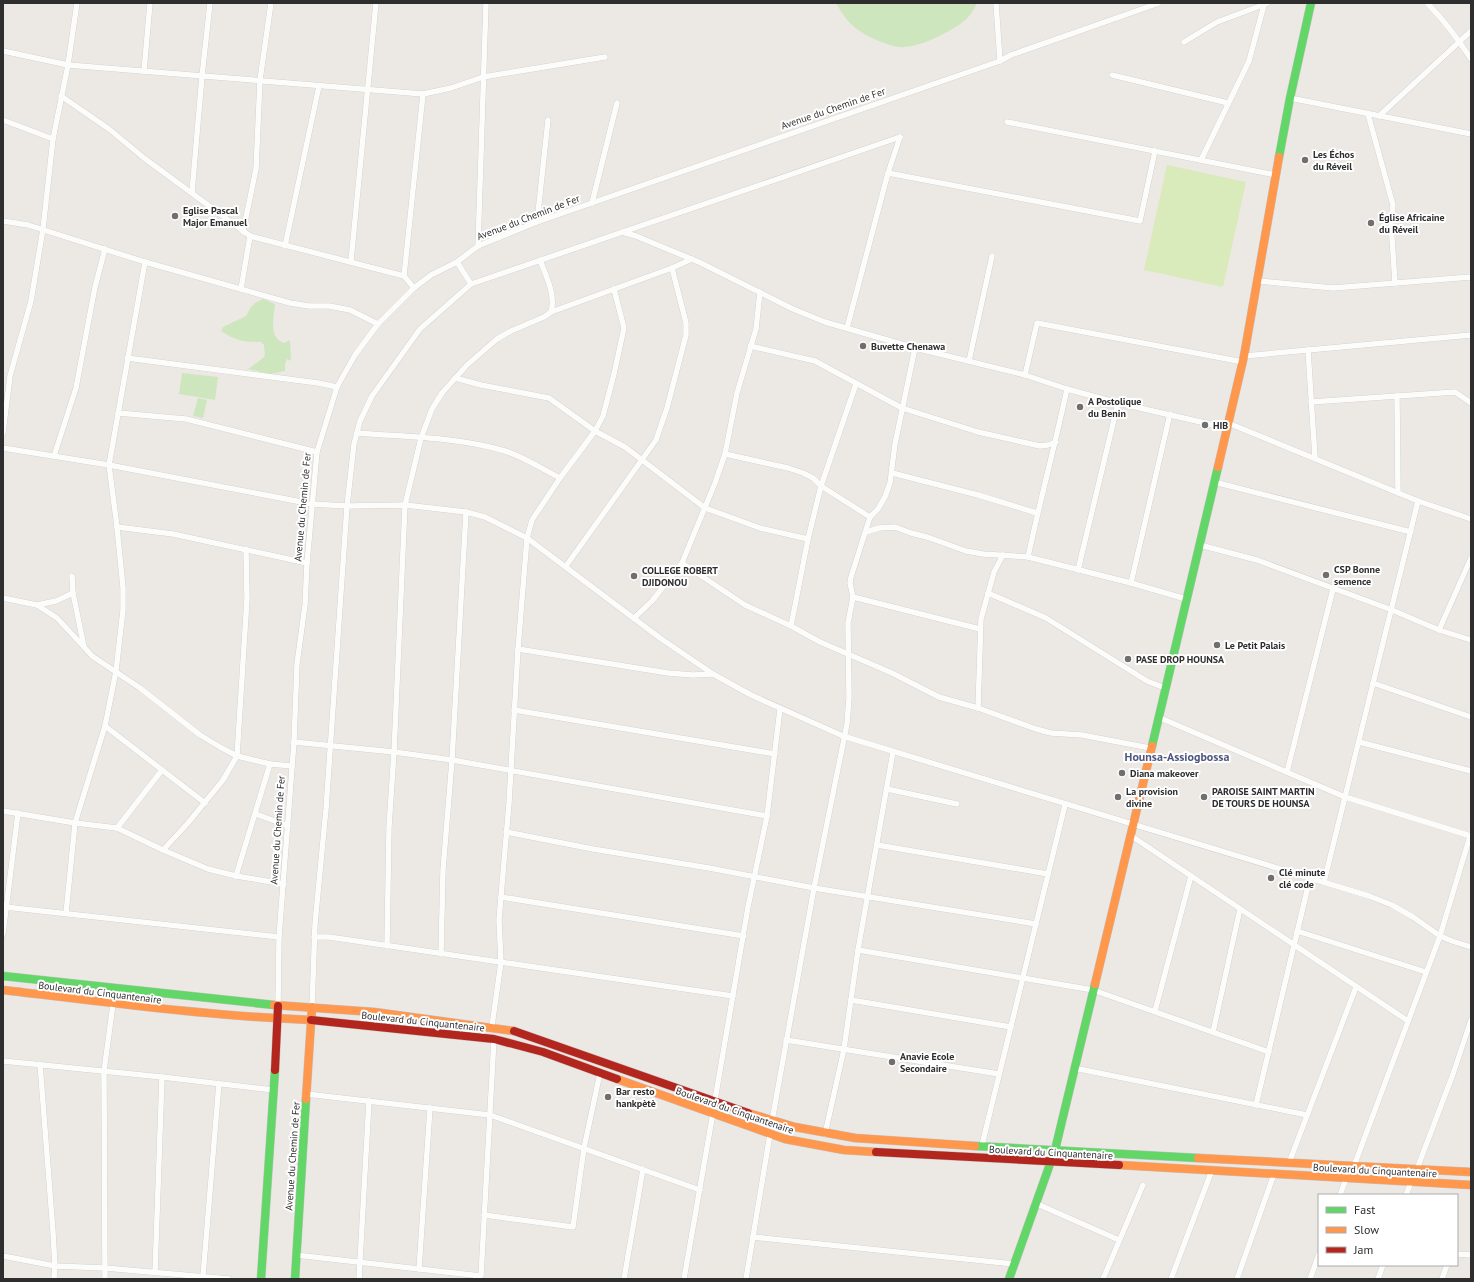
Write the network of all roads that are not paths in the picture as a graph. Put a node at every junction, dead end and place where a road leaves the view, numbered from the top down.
1 (76, 3) edge
2 (150, 3) edge
3 (210, 3) edge
4 (272, 3) edge
5 (376, 3) edge
6 (486, 3) edge
7 (996, 3) edge
8 (1159, 3) edge
9 (1311, 3) edge
10 (1427, 3) edge
11 (1266, 4) edge
12 (1471, 31) edge
13 (1459, 41) junction
14 (1184, 42) dead end
15 (3, 52) edge
16 (605, 57) dead end
17 (1471, 59) edge
18 (1000, 61) junction
19 (68, 65) junction
20 (144, 71) junction
21 (1112, 75) dead end
22 (202, 76) junction
23 (483, 77) junction
24 (260, 80) junction
25 (319, 86) junction
26 (367, 89) junction
27 (423, 94) junction
28 (61, 96) junction
29 (1290, 98) junction
30 (617, 103) dead end
31 (1228, 103) junction
32 (1368, 114) junction
33 (1379, 116) junction
34 (548, 120) dead end
35 (4, 121) edge
36 (1007, 122) dead end
37 (3, 128) edge
38 (1471, 134) edge
39 (53, 139) junction
40 (1155, 151) junction
41 (1201, 160) junction
42 (888, 173) junction
43 (1276, 175) junction
44 (192, 192) junction
45 (592, 203) junction
46 (3, 221) edge
47 (537, 222) junction
48 (42, 230) junction
49 (243, 232) junction
50 (622, 232) junction
51 (250, 236) junction
52 (285, 246) junction
53 (478, 246) junction
54 (105, 249) junction
55 (992, 256) dead end
56 (692, 259) junction
57 (540, 260) junction
58 (351, 261) junction
59 (145, 262) junction
60 (456, 262) junction
61 (672, 268) junction
62 (404, 276) junction
63 (1471, 277) edge
64 (1258, 281) junction
65 (1395, 283) junction
66 (471, 284) junction
67 (414, 288) junction
68 (241, 289) junction
69 (614, 289) junction
70 (760, 292) junction
71 (551, 312) junction
72 (378, 324) junction
73 (847, 328) junction
74 (1471, 328) edge
75 (1469, 335) edge
76 (750, 346) junction
77 (914, 348) junction
78 (1308, 350) junction
79 (127, 358) junction
80 (1243, 359) junction
81 (969, 361) junction
82 (1025, 375) junction
83 (455, 378) junction
84 (856, 384) junction
85 (337, 388) junction
86 (1067, 389) junction
87 (1397, 396) junction
88 (1311, 402) junction
89 (1118, 403) junction
90 (1471, 403) edge
91 (902, 408) junction
92 (118, 413) junction
93 (1170, 414) junction
94 (1227, 425) junction
95 (595, 431) junction
96 (3, 433) edge
97 (357, 433) junction
98 (421, 438) junction
99 (1056, 442) junction
100 (3, 448) edge
101 (317, 452) junction
102 (725, 454) junction
103 (54, 456) junction
104 (1315, 458) junction
105 (642, 461) junction
106 (109, 466) junction
107 (892, 473) junction
108 (560, 478) junction
109 (1214, 482) junction
110 (821, 486) junction
111 (1398, 493) junction
112 (1418, 501) junction
113 (312, 504) junction
114 (405, 505) junction
115 (347, 506) junction
116 (705, 508) junction
117 (466, 512) junction
118 (1038, 513) junction
119 (870, 517) junction
120 (1471, 519) edge
121 (117, 527) junction
122 (866, 532) junction
123 (1411, 532) junction
124 (527, 538) junction
125 (808, 539) junction
126 (1200, 545) junction
127 (246, 549) junction
128 (1003, 555) junction
129 (1028, 557) junction
130 (1471, 558) edge
131 (306, 563) junction
132 (682, 563) junction
133 (566, 566) junction
134 (1078, 570) junction
135 (72, 576) dead end
136 (1131, 583) junction
137 (1333, 589) junction
138 (74, 593) junction
139 (988, 593) junction
140 (853, 596) junction
141 (3, 598) edge
142 (1186, 599) junction
143 (37, 605) junction
144 (1392, 610) junction
145 (634, 618) junction
146 (791, 626) junction
147 (980, 629) junction
148 (1439, 630) junction
149 (1471, 640) edge
150 (84, 647) junction
151 (518, 649) junction
152 (848, 654) junction
153 (116, 672) junction
154 (713, 674) junction
155 (1373, 683) junction
156 (1165, 688) junction
157 (978, 708) junction
158 (780, 709) junction
159 (514, 710) junction
160 (1158, 717) junction
161 (1471, 717) edge
162 (105, 726) junction
163 (844, 736) junction
164 (294, 742) junction
165 (1359, 742) junction
166 (330, 746) junction
167 (1150, 748) junction
168 (394, 752) junction
169 (893, 752) junction
170 (775, 754) junction
171 (237, 756) junction
172 (452, 760) junction
173 (270, 764) junction
174 (292, 766) junction
175 (162, 770) junction
176 (510, 771) junction
177 (1471, 771) edge
178 (1287, 772) junction
179 (887, 790) junction
180 (1345, 797) junction
181 (205, 803) junction
182 (957, 804) dead end
183 (1065, 805) junction
184 (3, 811) edge
185 (18, 813) junction
186 (256, 814) junction
187 (767, 816) junction
188 (75, 823) junction
189 (1132, 825) junction
190 (288, 826) junction
191 (117, 828) junction
192 (506, 832) junction
193 (1130, 835) junction
194 (1471, 836) edge
195 (877, 845) junction
196 (163, 850) junction
197 (1048, 874) junction
198 (236, 876) junction
199 (1191, 876) junction
200 (754, 877) junction
201 (1310, 878) junction
202 (1324, 882) junction
203 (284, 884) junction
204 (814, 888) junction
205 (868, 896) junction
206 (501, 897) junction
207 (5, 907) junction
208 (1240, 909) junction
209 (66, 913) junction
210 (1036, 924) junction
211 (1297, 931) junction
212 (3, 934) edge
213 (744, 936) junction
214 (1440, 936) junction
215 (279, 937) junction
216 (314, 937) junction
217 (1294, 945) junction
218 (388, 946) junction
219 (1471, 947) edge
220 (858, 950) junction
221 (441, 954) junction
222 (501, 962) junction
223 (1426, 972) junction
224 (3, 976) edge
225 (1023, 978) junction
226 (1356, 986) junction
227 (3, 990) edge
228 (1093, 990) junction
229 (733, 996) junction
230 (851, 1000) junction
231 (113, 1004) junction
232 (278, 1006) junction
233 (312, 1007) junction
234 (1155, 1011) junction
235 (277, 1020) junction
236 (312, 1020) junction
237 (1471, 1020) edge
238 (1408, 1021) junction
239 (492, 1026) junction
240 (1011, 1026) junction
241 (1213, 1032) junction
242 (494, 1039) junction
243 (786, 1040) junction
244 (844, 1049) junction
245 (1269, 1052) junction
246 (3, 1061) edge
247 (40, 1064) junction
248 (1074, 1068) junction
249 (104, 1071) junction
250 (600, 1073) junction
251 (999, 1074) junction
252 (162, 1077) junction
253 (219, 1083) junction
254 (274, 1090) junction
255 (306, 1094) junction
256 (715, 1100) junction
257 (369, 1101) junction
258 (1256, 1105) junction
259 (430, 1108) junction
260 (713, 1113) junction
261 (490, 1115) junction
262 (1307, 1115) junction
263 (772, 1121) junction
264 (770, 1134) junction
265 (825, 1134) junction
266 (982, 1145) junction
267 (584, 1148) junction
268 (1055, 1150) junction
269 (1051, 1162) junction
270 (1289, 1163) junction
271 (1354, 1166) junction
272 (643, 1169) junction
273 (1212, 1170) junction
274 (1417, 1170) junction
275 (1471, 1172) edge
276 (1274, 1174) junction
277 (1346, 1179) junction
278 (1411, 1182) junction
279 (1143, 1185) dead end
280 (1471, 1185) edge
281 (700, 1190) junction
282 (1340, 1194) edge
283 (1406, 1194) edge
284 (1035, 1203) junction
285 (484, 1215) junction
286 (753, 1237) junction
287 (1119, 1240) junction
288 (1458, 1254) edge
289 (296, 1255) junction
290 (1471, 1255) edge
291 (3, 1256) edge
292 (1318, 1257) edge
293 (359, 1263) junction
294 (1014, 1264) junction
295 (55, 1266) junction
296 (1383, 1266) edge
297 (1447, 1266) edge
298 (105, 1268) junction
299 (419, 1269) junction
300 (155, 1272) junction
301 (203, 1276) junction
302 (54, 1279) edge
303 (105, 1279) edge
304 (229, 1279) edge
305 (261, 1279) edge
306 (295, 1279) edge
307 (359, 1279) edge
308 (624, 1279) edge
309 (684, 1279) edge
310 (746, 1279) edge
311 (1009, 1279) edge
312 (1103, 1279) edge
313 (1171, 1279) edge
314 (1237, 1279) edge
315 (1310, 1279) edge
316 (1378, 1279) edge
317 (1442, 1279) edge

1 - 19 street
2 - 20 street
3 - 22 street
4 - 24 street
5 - 26 street
6 - 23 street
7 - 18 street
8 - 18 street, Avenue du Chemin de Fer
9 - 29 main road
10 - 13 street
11 - 14 street
11 - 31 street
12 - 13 street
13 - 17 street
13 - 33 street
15 - 19 street
16 - 23 street
18 - 45 street, Avenue du Chemin de Fer
19 - 20 street
19 - 28 street
20 - 22 street
21 - 31 street
22 - 24 street
22 - 44 street
23 - 27 street
23 - 53 street
24 - 25 street
24 - 49 street
25 - 26 street
25 - 52 street
26 - 27 street
26 - 58 street
27 - 62 street
28 - 39 street
28 - 44 street
29 - 32 street
29 - 43 main road
30 - 45 street
31 - 41 street
32 - 33 street
32 - 65 street
33 - 38 street
34 - 47 street
35 - 37 street
35 - 39 street
36 - 40 street
39 - 48 street
40 - 41 street
40 - 42 street
41 - 43 street
42 - 50 street, Avenue du Chemin de Fer
42 - 73 street
43 - 64 main road
44 - 49 street
45 - 47 street, Avenue du Chemin de Fer
46 - 48 street
47 - 53 street, Avenue du Chemin de Fer
48 - 54 street
48 - 96 street
49 - 51 street
50 - 56 street
50 - 57 street, Avenue du Chemin de Fer
51 - 52 street
51 - 68 street
52 - 58 street
53 - 60 street, Avenue du Chemin de Fer
54 - 59 street
54 - 103 street
55 - 81 street
56 - 61 street
56 - 70 street
57 - 66 street, Avenue du Chemin de Fer
57 - 71 street
58 - 62 street
59 - 68 street
59 - 79 street
60 - 66 street
60 - 67 street, Avenue du Chemin de Fer
61 - 69 street
61 - 105 street
62 - 67 street
63 - 65 street
64 - 65 street
64 - 80 main road
66 - 97 street, Avenue du Chemin de Fer
67 - 72 street, Avenue du Chemin de Fer
68 - 72 street
69 - 71 street
69 - 95 street
70 - 73 street
70 - 76 street
71 - 83 street
72 - 85 street, Avenue du Chemin de Fer
73 - 77 street
74 - 75 street
75 - 78 street
76 - 84 street
76 - 102 street
77 - 81 street
77 - 91 street
78 - 80 street
78 - 88 street
79 - 85 street
79 - 92 street
80 - 82 street
80 - 94 main road
81 - 82 street
82 - 86 street
83 - 95 street
83 - 98 street
84 - 91 street
84 - 110 street
85 - 101 street, Avenue du Chemin de Fer
86 - 89 street
86 - 99 street
87 - 88 street
87 - 90 street
87 - 111 street
88 - 104 street
89 - 93 street
89 - 134 street
91 - 99 street
91 - 107 street
92 - 101 street
92 - 106 street
93 - 94 street
93 - 136 street
94 - 104 street
94 - 109 main road
95 - 105 street
95 - 108 street
97 - 98 street
97 - 115 street, Avenue du Chemin de Fer
98 - 108 street
98 - 114 street
99 - 118 street
100 - 103 street
101 - 113 street, Avenue du Chemin de Fer
102 - 110 street
102 - 116 street
103 - 106 street
104 - 111 street
105 - 116 street
105 - 133 street
106 - 113 street
106 - 121 street
107 - 118 street
107 - 119 street
108 - 124 street
109 - 123 street
109 - 126 main road
110 - 119 street
110 - 125 street
111 - 112 street
112 - 120 street
112 - 123 street
113 - 115 street
113 - 131 street, Avenue du Chemin de Fer
114 - 115 street
114 - 117 street
114 - 168 street
115 - 166 street, Avenue du Chemin de Fer
116 - 125 street
116 - 132 street
117 - 124 street
117 - 172 street
118 - 129 street
119 - 122 street
121 - 127 street
121 - 153 street
122 - 128 street
122 - 140 street
123 - 144 street
124 - 133 street
124 - 151 street
125 - 146 street
126 - 137 street
126 - 142 main road
127 - 131 street
127 - 171 street
128 - 129 street
128 - 139 street
129 - 134 street
130 - 148 street
131 - 164 street, Avenue du Chemin de Fer
132 - 145 street
132 - 146 street
133 - 145 street
134 - 136 street
135 - 138 street
136 - 142 street
137 - 144 street
137 - 178 street
138 - 143 street
138 - 150 street
139 - 147 street
139 - 156 street
140 - 147 street
140 - 152 street
141 - 143 street
142 - 156 main road
143 - 150 street
144 - 148 street
144 - 155 street
145 - 154 street
146 - 152 street
147 - 157 street
148 - 149 street
150 - 153 street
151 - 154 street
151 - 159 street
152 - 157 street
152 - 163 street
153 - 162 street
153 - 171 street
154 - 158 street
155 - 161 street
155 - 165 street
156 - 160 main road
157 - 167 street
158 - 163 street
158 - 170 street
159 - 170 street
159 - 176 street
160 - 167 main road
160 - 178 street
162 - 175 street
162 - 188 street
163 - 169 street
163 - 204 street
164 - 166 street
164 - 174 street, Avenue du Chemin de Fer
165 - 177 street
165 - 180 street
166 - 168 street
166 - 216 street, Avenue du Chemin de Fer
167 - 189 main road
168 - 172 street
168 - 218 street
169 - 179 street
169 - 183 street
170 - 187 street
171 - 173 street
171 - 181 street
172 - 176 street
172 - 221 street
173 - 174 street
173 - 186 street
174 - 190 street, Avenue du Chemin de Fer
175 - 181 street
175 - 191 street
176 - 187 street
176 - 192 street
178 - 180 street
179 - 182 street
179 - 195 street
180 - 194 street
180 - 202 street
181 - 196 street
183 - 189 street
183 - 197 street
184 - 185 street
185 - 188 street
185 - 207 street
186 - 190 street
186 - 198 street
187 - 200 street
188 - 191 street
188 - 209 street
189 - 193 main road
189 - 201 street
190 - 203 street, Avenue du Chemin de Fer
191 - 196 street
192 - 200 street
192 - 206 street
193 - 199 street
193 - 228 main road
194 - 214 street
195 - 197 street
195 - 205 street
196 - 198 street
197 - 210 street
198 - 203 street
199 - 208 street
199 - 234 street
200 - 204 street
200 - 213 street
201 - 202 street
201 - 211 street
202 - 214 street
203 - 215 street, Avenue du Chemin de Fer
204 - 205 street
204 - 243 street
205 - 210 street
205 - 220 street
206 - 213 street
206 - 222 street
207 - 209 street
207 - 212 street
208 - 217 street
208 - 241 street
209 - 215 street
210 - 225 street
211 - 217 street
211 - 223 street
213 - 229 street
214 - 219 street
214 - 223 street
215 - 232 street, Avenue du Chemin de Fer
216 - 218 street
216 - 233 street, Avenue du Chemin de Fer
217 - 226 street
217 - 245 street
218 - 221 street
220 - 225 street
220 - 230 street
221 - 222 street
222 - 229 street
222 - 239 street
223 - 238 street
224 - 232 main road, Boulevard du Cinquantenaire
225 - 228 street
225 - 240 street
226 - 238 street
226 - 262 street
227 - 231 main road, Boulevard du Cinquantenaire
228 - 234 street
228 - 248 main road
229 - 256 street
230 - 240 street
230 - 244 street
231 - 235 main road, Boulevard du Cinquantenaire
231 - 249 street
232 - 233 main road, Boulevard du Cinquantenaire
232 - 235 main road
233 - 236 main road, Avenue du Chemin de Fer
233 - 239 main road, Boulevard du Cinquantenaire
234 - 241 street
235 - 236 main road, Boulevard du Cinquantenaire
235 - 254 main road
236 - 242 main road, Boulevard du Cinquantenaire
236 - 255 main road, Avenue du Chemin de Fer
237 - 274 street
238 - 271 street
239 - 256 main road, Boulevard du Cinquantenaire
240 - 251 street
241 - 245 street
242 - 250 main road, Boulevard du Cinquantenaire
242 - 261 street
243 - 244 street
243 - 263 street
244 - 251 street
244 - 265 street
245 - 258 street
246 - 247 street
247 - 249 street
247 - 295 street
248 - 258 street
248 - 268 main road
249 - 252 street
249 - 298 street
250 - 260 main road, Boulevard du Cinquantenaire
250 - 267 street
251 - 266 street
252 - 253 street
252 - 300 street
253 - 254 street
253 - 301 street
254 - 305 main road
255 - 257 street
255 - 289 main road, Avenue du Chemin de Fer
256 - 263 main road, Boulevard du Cinquantenaire
257 - 259 street
257 - 293 street
258 - 262 street
259 - 261 street
259 - 299 street
260 - 264 main road, Boulevard du Cinquantenaire
260 - 281 street
261 - 267 street
261 - 285 street
262 - 270 street
263 - 265 main road, Boulevard du Cinquantenaire
264 - 269 main road, Boulevard du Cinquantenaire
264 - 286 street
265 - 266 main road, Boulevard du Cinquantenaire
266 - 268 main road, Boulevard du Cinquantenaire
267 - 272 street
267 - 285 street
268 - 269 main road
268 - 270 main road, Boulevard du Cinquantenaire
269 - 273 main road, Boulevard du Cinquantenaire
269 - 284 main road
270 - 271 main road, Boulevard du Cinquantenaire
271 - 274 main road, Boulevard du Cinquantenaire
272 - 281 street
272 - 308 street
273 - 276 main road, Boulevard du Cinquantenaire
273 - 313 street
274 - 275 main road, Boulevard du Cinquantenaire
276 - 277 main road, Boulevard du Cinquantenaire
276 - 314 street
277 - 278 main road, Boulevard du Cinquantenaire
277 - 282 street
278 - 280 main road, Boulevard du Cinquantenaire
278 - 283 street
279 - 287 street
281 - 309 street
284 - 287 street
284 - 294 main road
285 - 299 street
286 - 294 street
286 - 310 street
287 - 312 street
288 - 290 street
289 - 293 street
289 - 306 main road, Avenue du Chemin de Fer
291 - 295 street
292 - 315 street
293 - 299 street
293 - 307 street
294 - 311 main road
295 - 298 street
295 - 302 street
296 - 316 street
297 - 317 street
298 - 300 street
298 - 303 street
300 - 301 street
301 - 304 street

